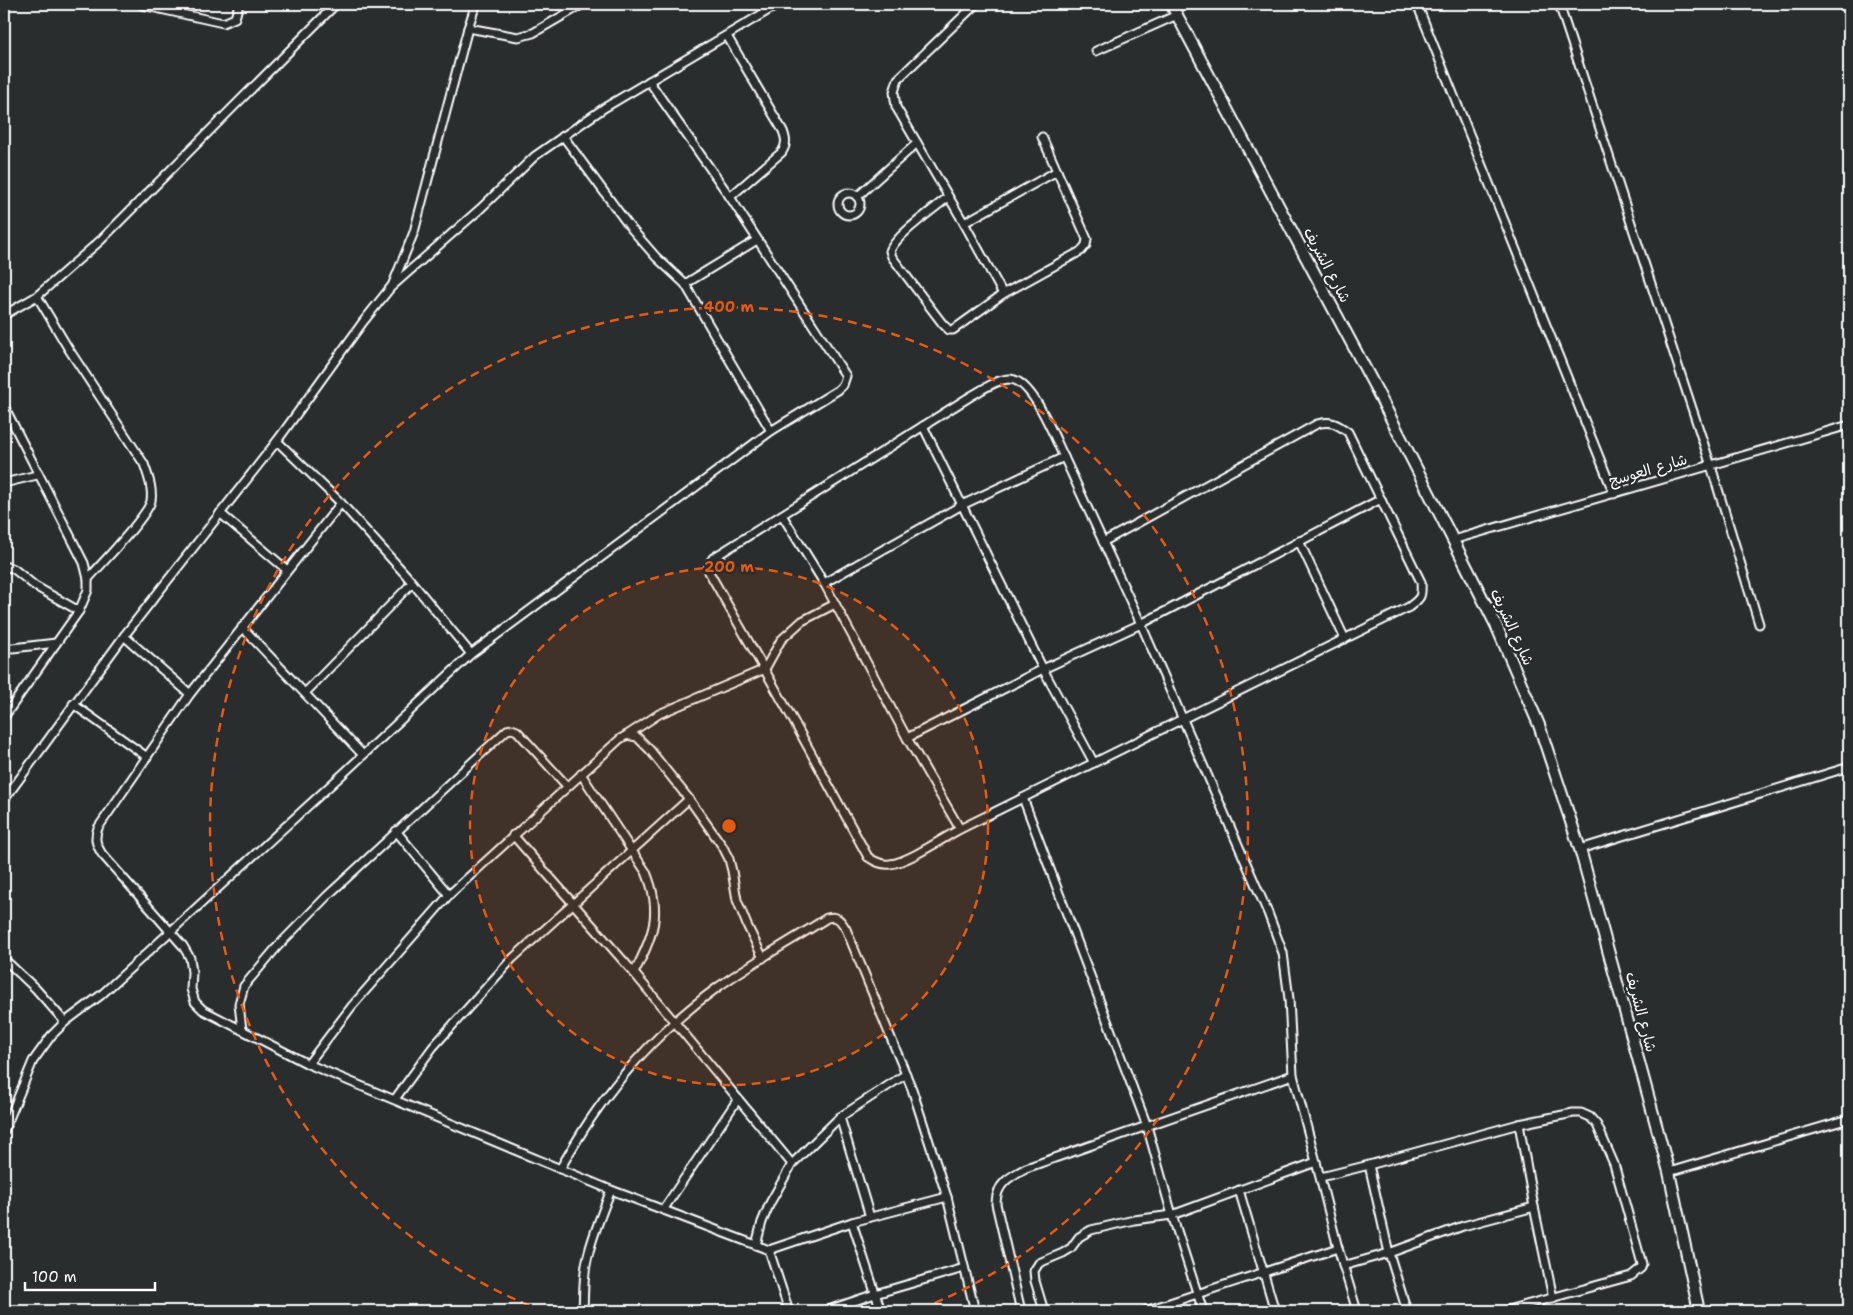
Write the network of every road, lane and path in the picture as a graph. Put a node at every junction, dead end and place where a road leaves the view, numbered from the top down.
1 (239, 4) edge
2 (336, 4) edge
3 (476, 4) edge
4 (584, 4) edge
5 (779, 4) edge
6 (976, 4) edge
7 (1171, 4) edge
8 (1417, 4) edge
9 (1559, 4) edge
10 (142, 5) dead end
11 (1177, 15) junction
12 (468, 28) junction
13 (727, 36) junction
14 (1096, 51) dead end
15 (649, 81) junction
16 (563, 136) junction
17 (1042, 137) dead end
18 (917, 143) junction
19 (1057, 171) junction
20 (730, 197) junction
21 (857, 197) dead end
22 (948, 197) junction
23 (964, 223) junction
24 (757, 240) junction
25 (685, 284) junction
26 (391, 288) junction
27 (1003, 294) junction
28 (37, 296) junction
29 (4, 315) edge
30 (4, 406) edge
31 (1849, 425) edge
32 (923, 426) junction
33 (771, 431) junction
34 (277, 442) junction
35 (1064, 458) junction
36 (1711, 466) junction
37 (38, 475) junction
38 (4, 483) edge
39 (1614, 494) junction
40 (1381, 499) junction
41 (341, 503) junction
42 (962, 505) junction
43 (220, 513) junction
44 (782, 515) junction
45 (1453, 540) junction
46 (1299, 541) junction
47 (1103, 542) junction
48 (4, 566) edge
49 (287, 570) junction
50 (88, 579) junction
51 (412, 583) junction
52 (824, 583) junction
53 (836, 604) junction
54 (79, 611) junction
55 (1141, 624) junction
56 (1759, 624) dead end
57 (242, 627) junction
58 (124, 636) junction
59 (1345, 639) junction
60 (56, 643) junction
61 (4, 649) edge
62 (471, 654) junction
63 (765, 669) junction
64 (1043, 669) junction
65 (304, 693) junction
66 (190, 694) junction
67 (73, 704) junction
68 (4, 717) edge
69 (1182, 720) junction
70 (627, 735) junction
71 (907, 738) junction
72 (362, 755) junction
73 (147, 757) junction
74 (1094, 763) junction
75 (1849, 767) edge
76 (581, 774) junction
77 (567, 786) junction
78 (1023, 798) junction
79 (690, 799) junction
80 (4, 800) edge
81 (960, 829) junction
82 (396, 831) junction
83 (513, 835) junction
84 (1580, 849) junction
85 (632, 850) junction
86 (449, 895) junction
87 (573, 903) junction
88 (171, 930) junction
89 (763, 958) junction
90 (4, 959) edge
91 (634, 973) junction
92 (65, 1022) junction
93 (674, 1024) junction
94 (242, 1030) junction
95 (308, 1064) junction
96 (906, 1074) junction
97 (1293, 1075) junction
98 (395, 1099) junction
99 (738, 1099) junction
100 (840, 1117) junction
101 (1849, 1119) edge
102 (1519, 1124) junction
103 (1147, 1126) junction
104 (4, 1131) edge
105 (1316, 1162) junction
106 (792, 1164) junction
107 (1369, 1165) junction
108 (560, 1169) junction
109 (1668, 1172) junction
110 (1321, 1177) junction
111 (611, 1190) junction
112 (1239, 1190) junction
113 (947, 1197) junction
114 (1534, 1207) junction
115 (663, 1210) junction
116 (1172, 1215) junction
117 (870, 1217) junction
118 (852, 1222) junction
119 (756, 1245) junction
120 (1338, 1248) junction
121 (769, 1250) junction
122 (1389, 1253) junction
123 (1343, 1266) junction
124 (964, 1268) junction
125 (1263, 1274) junction
126 (1198, 1293) junction
127 (875, 1294) junction
128 (1553, 1298) junction
129 (583, 1311) edge
130 (790, 1311) edge
131 (825, 1311) edge
132 (880, 1311) edge
133 (975, 1311) edge
134 (1022, 1311) edge
135 (1044, 1311) edge
136 (1145, 1311) edge
137 (1203, 1311) edge
138 (1275, 1311) edge
139 (1357, 1311) edge
140 (1407, 1311) edge
141 (1504, 1311) edge
142 (1699, 1311) edge

1 - 10 street
2 - 28 street
3 - 12 street
4 - 12 street
5 - 13 street
6 - 18 street
7 - 11 main road, شارع الشريف
8 - 39 street
9 - 36 street
11 - 14 street
11 - 45 main road, شارع الشريف
12 - 26 street
13 - 15 street
13 - 20 street
15 - 16 street
15 - 20 street
16 - 25 street
16 - 26 street
17 - 19 street
18 - 21 street
18 - 22 street
19 - 23 street
19 - 27 street
20 - 24 street
22 - 23 street
22 - 27 street
23 - 27 street
24 - 25 street
24 - 33 street
25 - 33 street
26 - 34 street
28 - 29 street
28 - 50 street
30 - 37 street
31 - 36 street, شارع العوسج
32 - 35 street
32 - 42 street
32 - 44 street
33 - 62 street
34 - 41 street
34 - 43 street
35 - 42 street
35 - 47 street
36 - 39 street, شارع العوسج
36 - 56 street
37 - 38 street
37 - 50 street
39 - 45 street, شارع العوسج
40 - 46 street
40 - 47 street
40 - 59 street
41 - 49 street
41 - 51 street
42 - 52 street
42 - 64 street
43 - 49 street
43 - 58 street
44 - 52 street
44 - 63 street
45 - 84 main road, شارع الشريف
46 - 55 street
46 - 59 street
47 - 55 street
48 - 54 street
49 - 57 street
50 - 54 street
51 - 62 street
51 - 65 street
52 - 53 street
53 - 63 street
53 - 71 street
54 - 60 street
55 - 64 street
55 - 69 street
57 - 65 street
57 - 66 street
58 - 66 street
58 - 67 street
59 - 69 street
60 - 61 street
60 - 68 street
62 - 72 street
63 - 70 street
63 - 81 street
64 - 71 street
64 - 74 street
65 - 72 street
66 - 73 street
67 - 73 street
67 - 80 street
69 - 74 street
69 - 97 street
70 - 76 street
70 - 79 street
71 - 81 street
72 - 88 street
73 - 88 street
74 - 78 street
75 - 84 street
76 - 77 street
76 - 85 street
77 - 82 street
77 - 83 street
78 - 81 street
78 - 103 street
79 - 85 street
79 - 89 street
82 - 86 street
82 - 94 street
83 - 86 street
83 - 87 street
84 - 109 main road, شارع الشريف
85 - 87 street
85 - 91 street
86 - 95 street
87 - 91 street
87 - 98 street
88 - 92 street
88 - 94 street
89 - 93 street
89 - 96 street
90 - 92 street
91 - 93 street
92 - 104 street
93 - 99 street
93 - 108 street
94 - 95 street
95 - 98 street
96 - 100 street
96 - 113 street
97 - 103 street
97 - 105 street
98 - 108 street
99 - 106 street
99 - 115 street
100 - 106 street
100 - 117 street
101 - 109 street
102 - 107 street
102 - 114 street
102 - 128 street
103 - 116 street
103 - 134 street
105 - 110 street
105 - 112 street
106 - 119 street
107 - 110 street
107 - 122 street
108 - 111 street
109 - 142 main road, شارع الشريف
110 - 120 street
111 - 115 street
111 - 129 street
112 - 116 street
112 - 125 street
113 - 117 street
113 - 124 street
114 - 122 street
114 - 128 street
115 - 119 street
116 - 126 street
116 - 135 street
117 - 118 street
118 - 121 street
118 - 127 street
119 - 121 street
120 - 123 street
120 - 125 street
121 - 130 street
122 - 123 street
122 - 140 street
123 - 139 street
124 - 127 street
124 - 133 street
125 - 126 street
125 - 138 street
126 - 136 street
126 - 137 street
127 - 131 street
127 - 132 street
128 - 141 street

